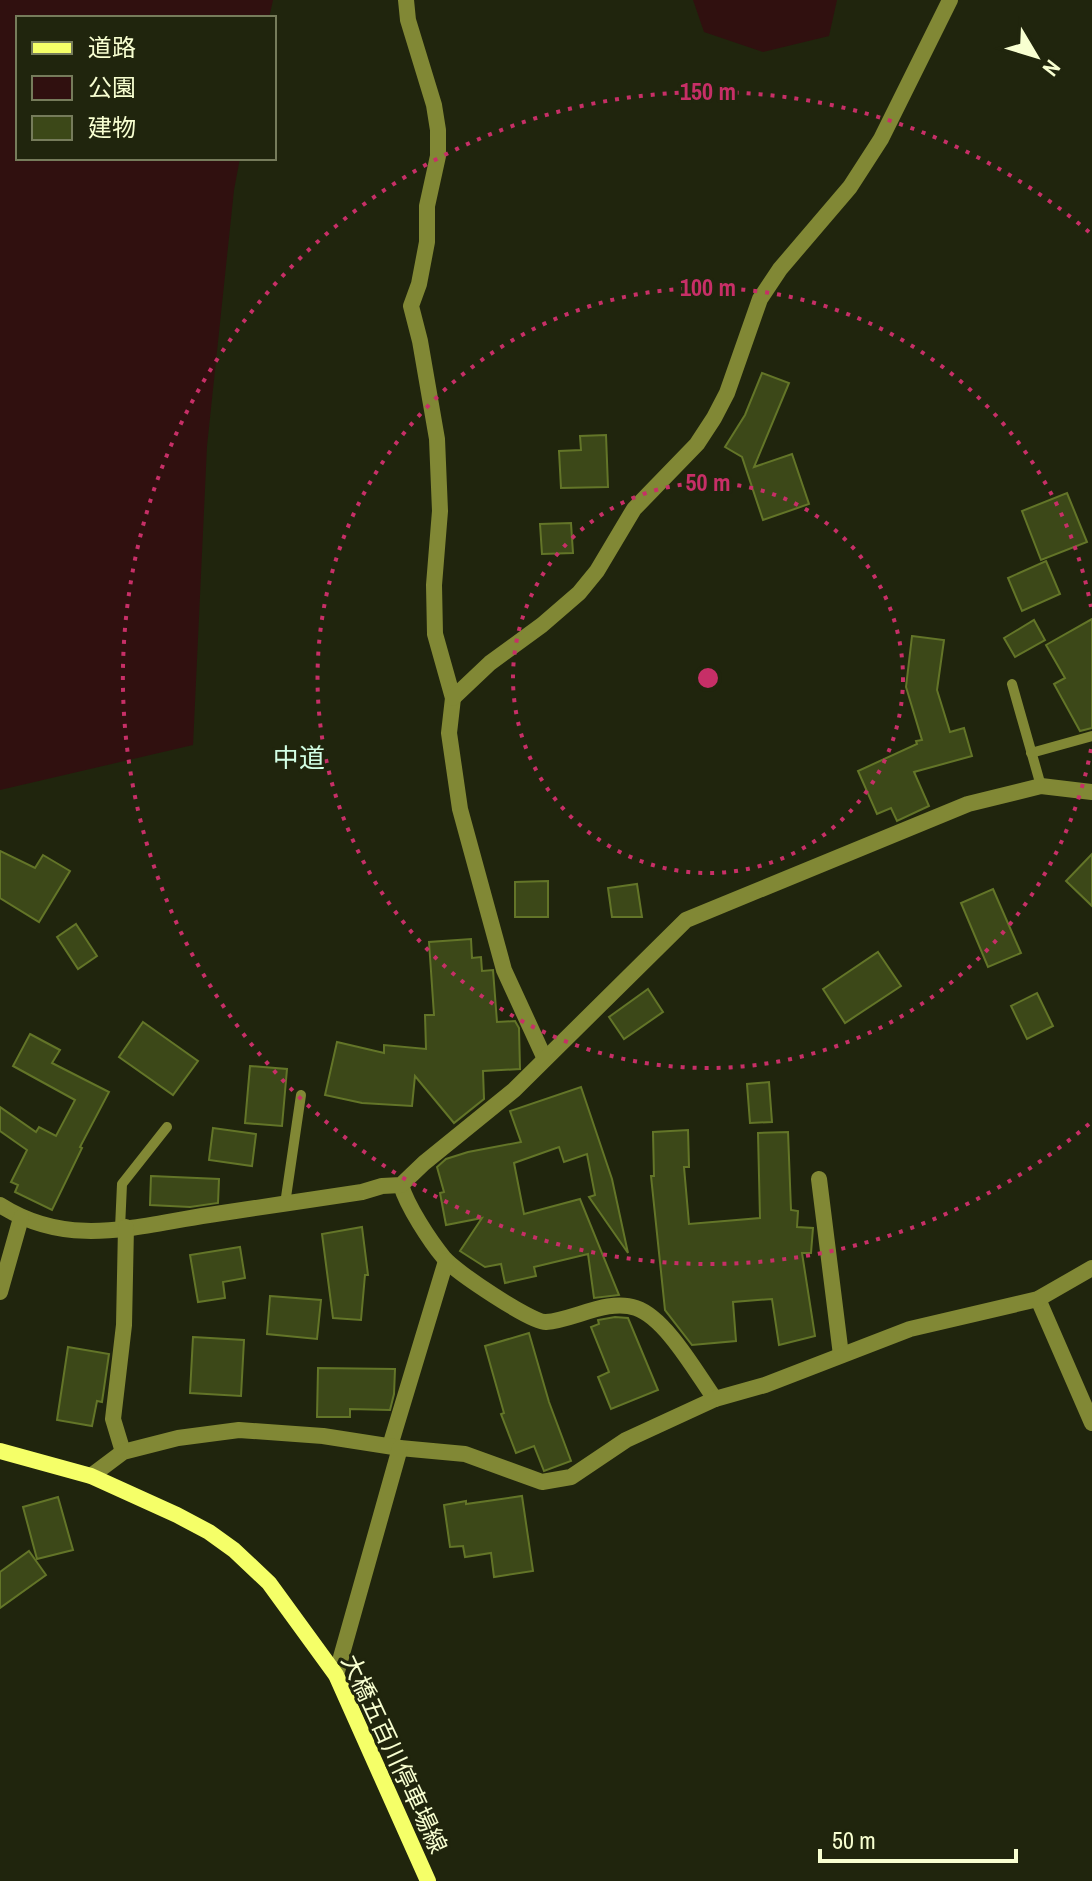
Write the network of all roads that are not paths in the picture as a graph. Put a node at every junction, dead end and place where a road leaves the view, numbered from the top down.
1 (406, 0) edge
2 (950, 0) edge
3 (1012, 684) dead end
4 (453, 698) junction
5 (1092, 736) edge
6 (1031, 753) junction
7 (1041, 786) junction
8 (1092, 792) edge
9 (544, 1057) junction
10 (301, 1095) dead end
11 (167, 1127) dead end
12 (819, 1179) dead end
13 (401, 1185) junction
14 (285, 1204) junction
15 (0, 1205) edge
16 (21, 1218) junction
17 (123, 1228) junction
18 (446, 1261) junction
19 (1092, 1268) edge
20 (0, 1292) edge
21 (1038, 1299) junction
22 (841, 1355) junction
23 (715, 1399) junction
24 (1092, 1423) edge
25 (395, 1447) junction
26 (0, 1451) edge
27 (123, 1452) junction
28 (91, 1476) junction
29 (336, 1675) junction
30 (428, 1881) edge

1 - 4 street
2 - 4 street
3 - 6 lane
4 - 9 street
5 - 6 lane
6 - 7 lane
7 - 8 street
7 - 9 street
9 - 13 street
10 - 14 lane
11 - 17 lane
12 - 22 street
13 - 14 street
13 - 18 street
14 - 17 street
15 - 16 street
16 - 17 street
16 - 20 street
17 - 27 street
18 - 23 street
18 - 25 street
19 - 21 street
21 - 22 street
21 - 24 street
22 - 23 street
23 - 25 street
25 - 27 street
25 - 29 street
26 - 28 main road, 大橋五百川停車場線
27 - 28 street
28 - 29 main road, 大橋五百川停車場線
29 - 30 main road, 大橋五百川停車場線

